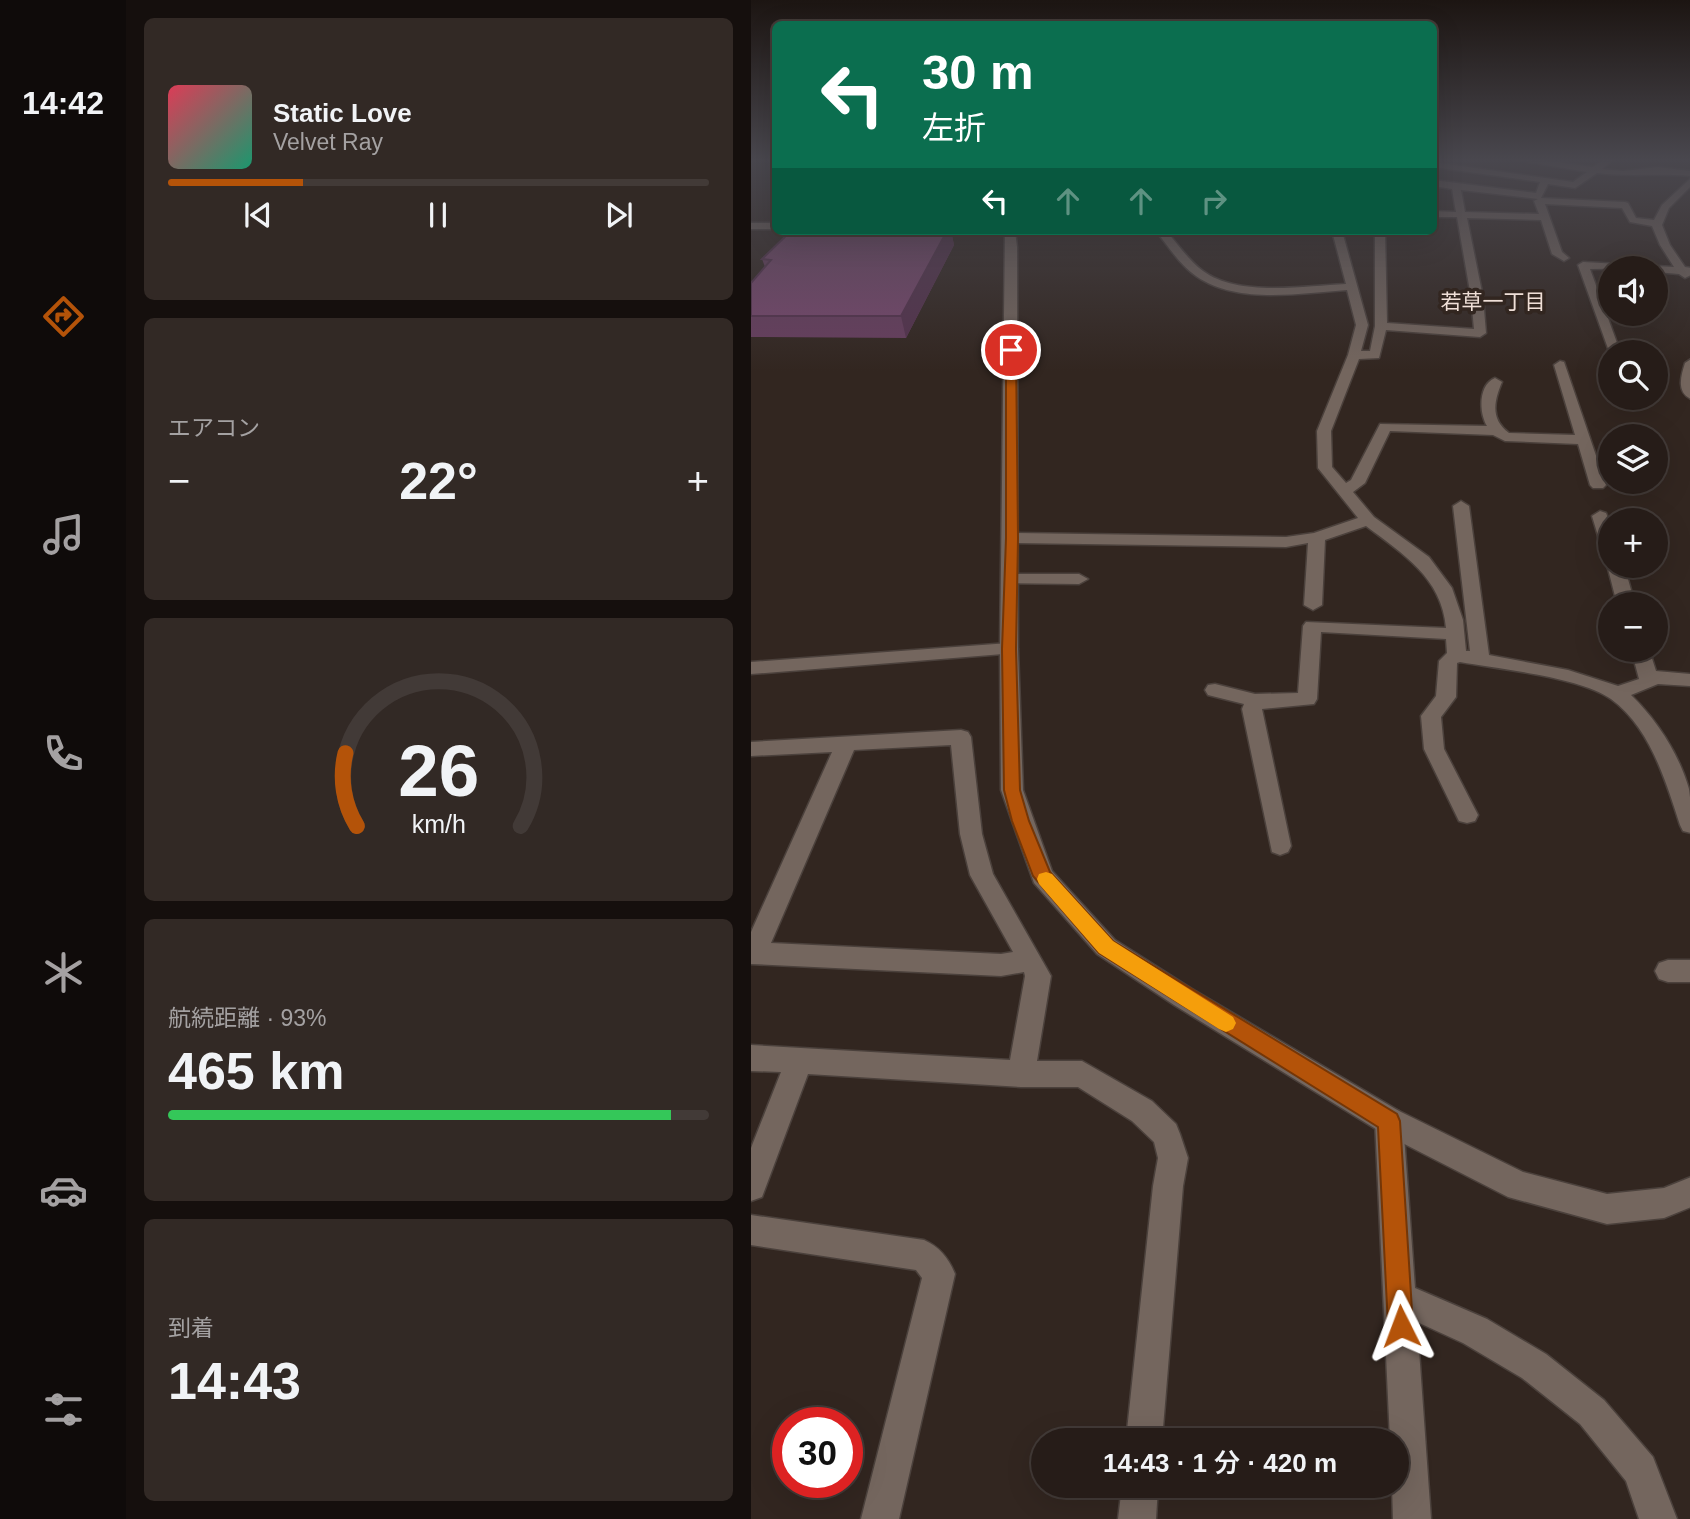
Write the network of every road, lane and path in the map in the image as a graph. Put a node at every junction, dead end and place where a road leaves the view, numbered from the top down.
1 (1464, 229) edge
2 (1549, 229) edge
3 (1656, 229) edge
4 (1010, 235) edge
5 (1165, 235) edge
6 (1338, 235) edge
7 (1380, 235) edge
8 (1564, 258) dead end
9 (1685, 270) edge
10 (1690, 283) edge
11 (1351, 287) junction
12 (1381, 326) junction
13 (1610, 340) edge
14 (1354, 355) junction
15 (1690, 363) edge
16 (1560, 365) dead end
17 (1495, 382) dead end
18 (1690, 395) edge
19 (1497, 431) junction
20 (1584, 440) junction
21 (1598, 485) dead end
22 (1343, 492) junction
23 (1461, 506) dead end
24 (1368, 520) junction
25 (1316, 537) junction
26 (1012, 538) junction
27 (1011, 579) junction
28 (1079, 579) dead end
29 (1313, 605) dead end
30 (1456, 634) junction
31 (1009, 649) junction
32 (1457, 655) junction
33 (1480, 660) junction
34 (1644, 662) edge
35 (751, 668) edge
36 (1648, 677) junction
37 (1690, 680) edge
38 (1215, 691) dead end
39 (1617, 693) junction
40 (1256, 701) junction
41 (846, 744) junction
42 (751, 749) edge
43 (1467, 815) dead end
44 (1690, 825) edge
45 (1280, 846) dead end
46 (753, 953) edge
47 (1032, 960) junction
48 (751, 1058) edge
49 (800, 1060) junction
50 (1021, 1074) junction
51 (1389, 1121) junction
52 (751, 1186) edge
53 (1690, 1192) edge
54 (751, 1230) edge
55 (1399, 1298) junction
56 (1145, 1428) edge
57 (1139, 1498) edge
58 (880, 1519) edge
59 (1137, 1519) edge
60 (1412, 1519) edge
61 (1658, 1519) edge

1 - 12 street
2 - 8 street
3 - 9 street
4 - 26 street
5 - 11 street
6 - 11 street
7 - 12 street
9 - 10 street
9 - 13 street
11 - 14 street
12 - 14 street
14 - 22 street
15 - 18 street
16 - 20 street
17 - 19 street
19 - 20 street
19 - 22 street
20 - 21 street
22 - 24 street
23 - 33 street
24 - 25 street
24 - 30 street
25 - 26 street
25 - 29 street
26 - 27 street
27 - 28 street
27 - 31 street
30 - 32 street
30 - 40 street
31 - 35 street
31 - 51 street
32 - 33 street
32 - 43 street
33 - 39 street
34 - 36 street
36 - 37 street
36 - 39 street
38 - 40 street
39 - 44 street
40 - 45 street
41 - 42 street
41 - 46 street
41 - 47 street
46 - 47 street
47 - 50 street
48 - 49 street
49 - 50 street
49 - 52 street
50 - 56 street
51 - 53 street
51 - 55 street
54 - 58 street
55 - 60 street
55 - 61 street
57 - 59 street

